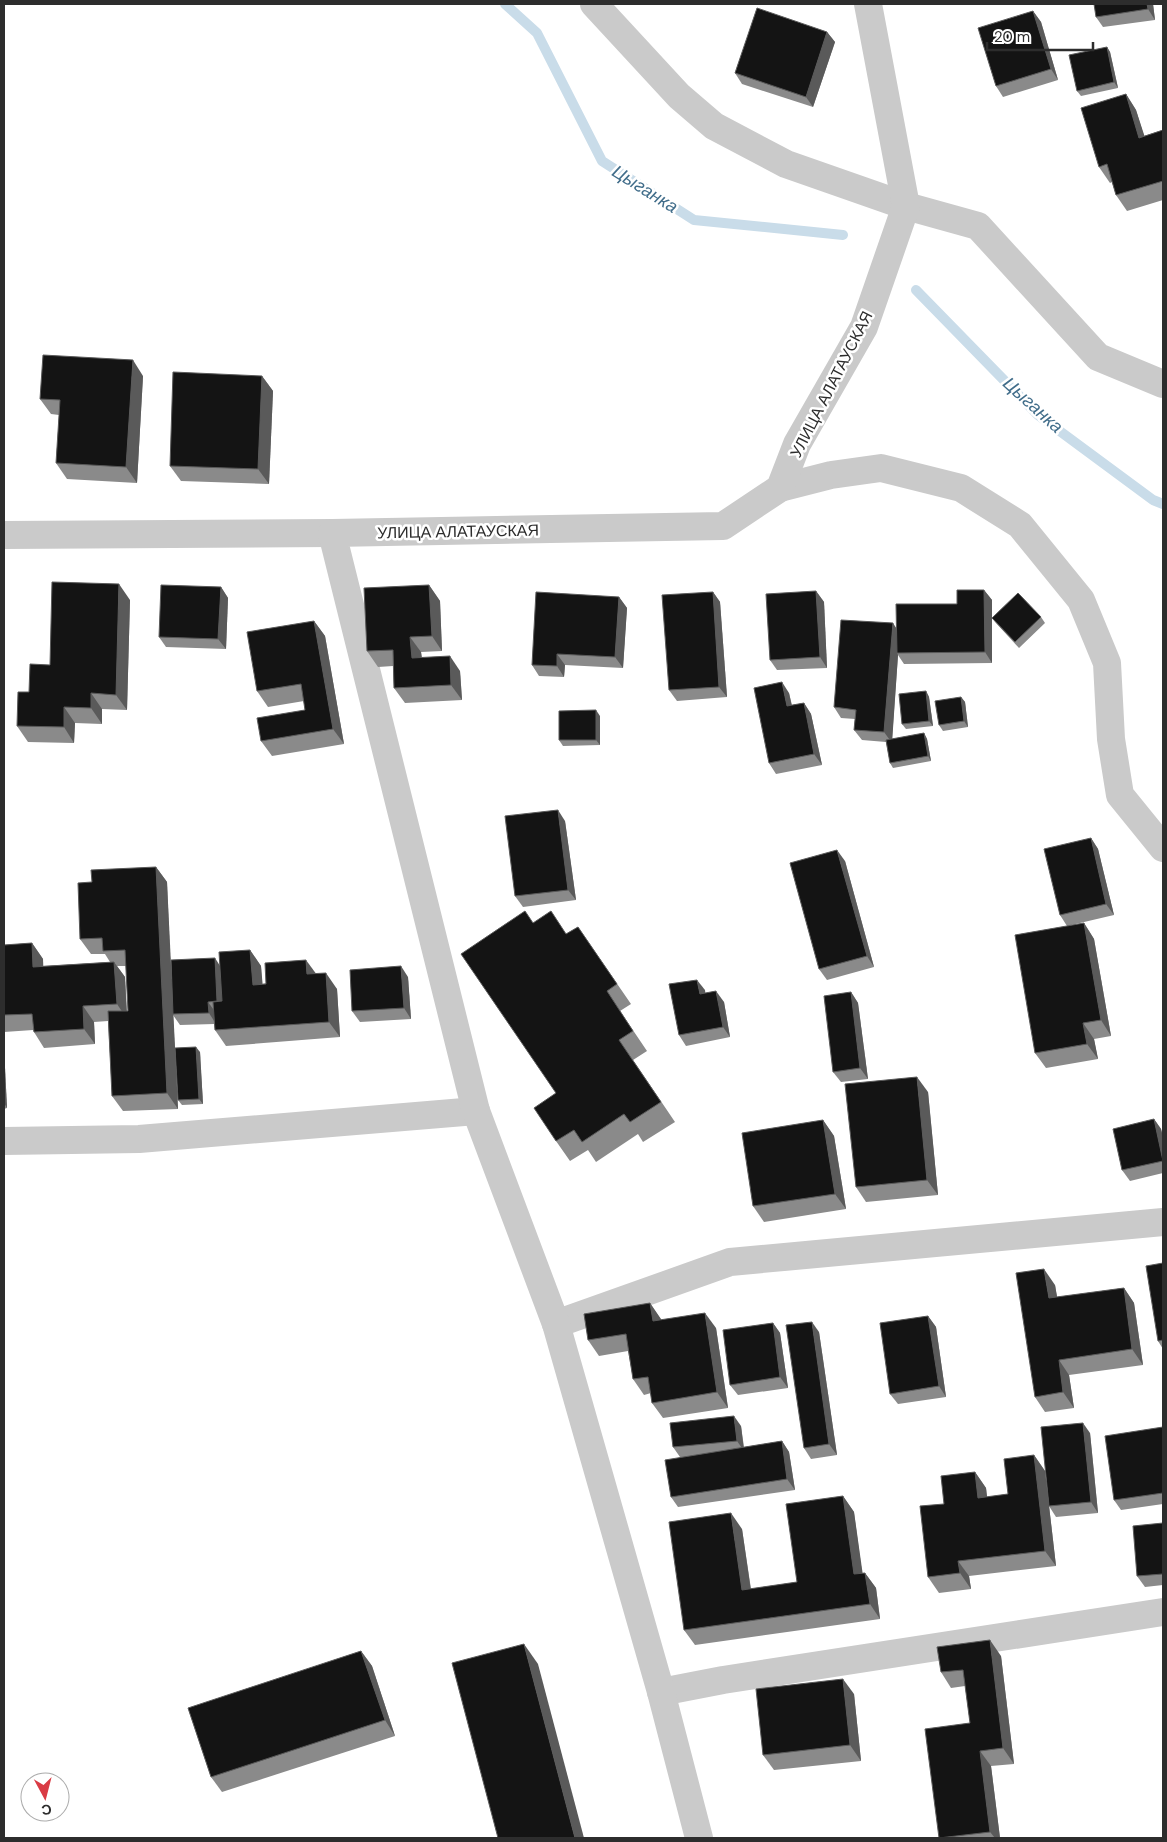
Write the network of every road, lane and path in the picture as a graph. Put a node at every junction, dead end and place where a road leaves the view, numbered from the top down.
1 (594, 4) edge
2 (868, 4) edge
3 (906, 206) junction
4 (1163, 384) edge
5 (780, 488) junction
6 (332, 534) junction
7 (4, 535) edge
8 (1163, 848) edge
9 (476, 1111) junction
10 (4, 1141) edge
11 (1163, 1222) edge
12 (556, 1324) junction
13 (1163, 1612) edge
14 (661, 1692) junction
15 (699, 1838) edge

1 - 3 street
2 - 3 street, УЛИЦА АЛАТАУСКАЯ
3 - 4 street
3 - 5 street, УЛИЦА АЛАТАУСКАЯ
5 - 6 street, УЛИЦА АЛАТАУСКАЯ
5 - 8 street
6 - 7 street, УЛИЦА АЛАТАУСКАЯ
6 - 9 street
9 - 10 street
9 - 12 street
11 - 12 street
12 - 14 street
13 - 14 street
14 - 15 street

